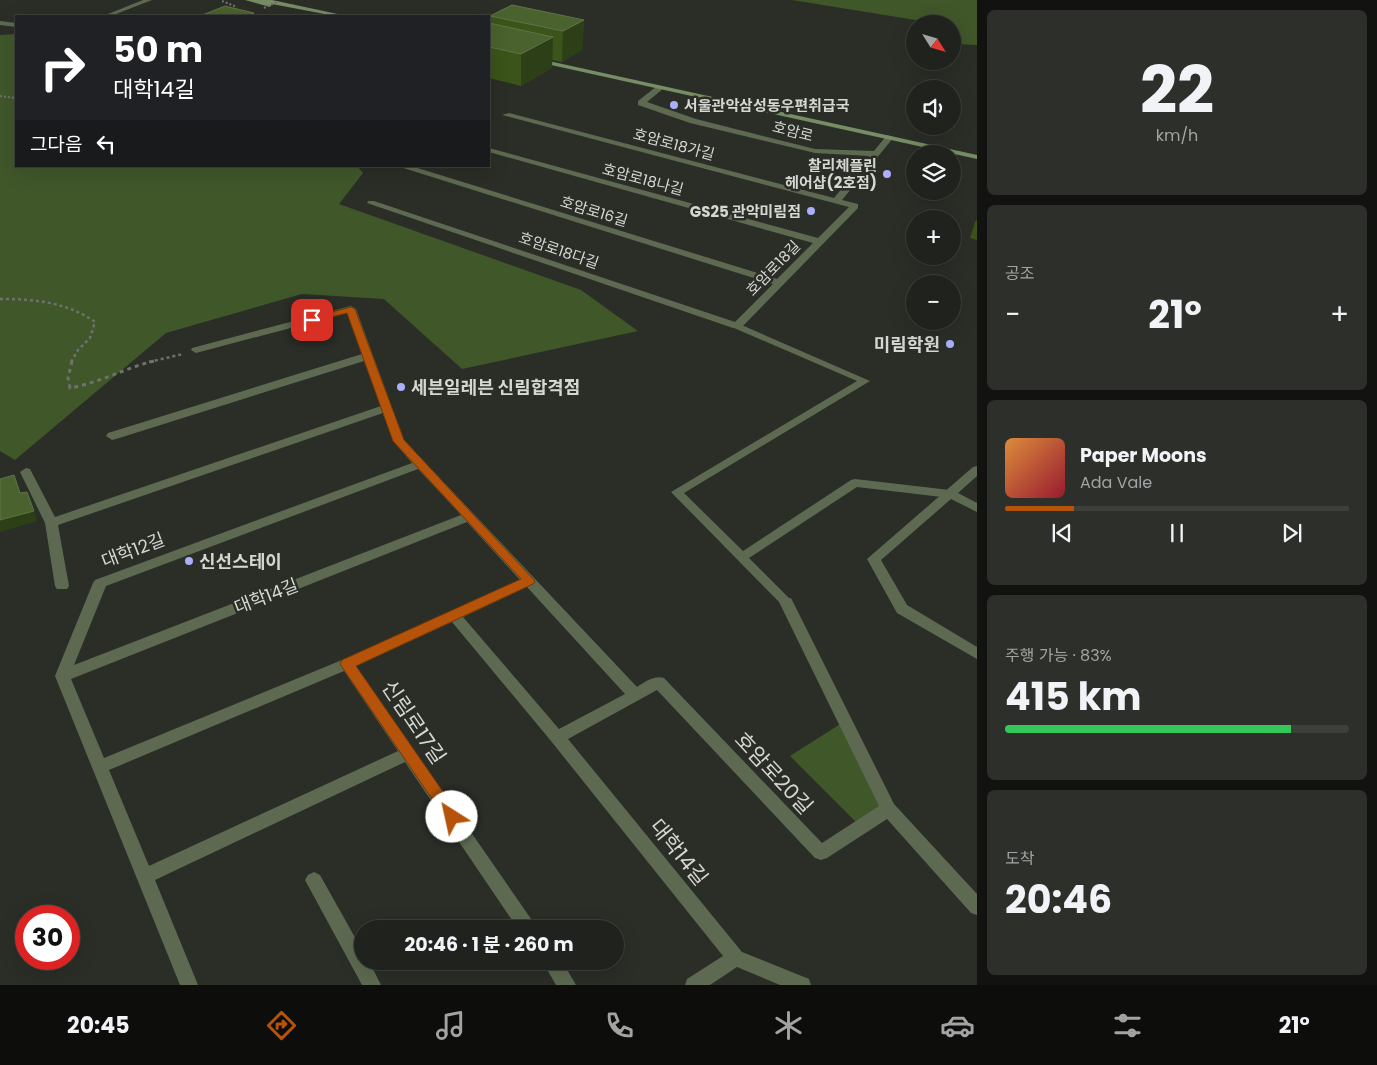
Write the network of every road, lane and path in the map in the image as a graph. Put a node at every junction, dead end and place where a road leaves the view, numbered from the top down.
1 (149, 0) edge
2 (248, 0) edge
3 (262, 0) edge
4 (222, 2) dead end
5 (277, 2) dead end
6 (264, 8) dead end
7 (242, 9) edge
8 (109, 15) edge
9 (320, 15) edge
10 (339, 15) edge
11 (0, 23) edge
12 (13, 24) edge
13 (0, 28) edge
14 (660, 88) junction
15 (0, 96) edge
16 (15, 98) edge
17 (506, 114) dead end
18 (890, 137) junction
19 (490, 150) edge
20 (877, 154) junction
21 (977, 155) edge
22 (404, 167) edge
23 (836, 201) junction
24 (371, 203) dead end
25 (820, 242) junction
26 (779, 283) junction
27 (0, 299) edge
28 (737, 326) junction
29 (196, 350) joint
30 (368, 356) junction
31 (387, 408) junction
32 (112, 436) dead end
33 (420, 464) junction
34 (977, 470) edge
35 (26, 472) dead end
36 (950, 494) junction
37 (977, 508) edge
38 (469, 517) junction
39 (51, 523) junction
40 (742, 558) junction
41 (529, 581) junction
42 (62, 586) dead end
43 (786, 602) joint
44 (454, 615) junction
45 (977, 654) edge
46 (347, 664) junction
47 (62, 676) junction
48 (635, 695) junction
49 (557, 737) junction
50 (408, 753) junction
51 (99, 767) junction
52 (888, 808) junction
53 (144, 877) junction
54 (314, 880) dead end
55 (977, 907) edge
56 (523, 920) edge
57 (736, 958) junction
58 (557, 970) edge
59 (189, 985) edge
60 (372, 985) edge
61 (568, 985) edge
62 (694, 985) edge
63 (802, 985) edge

1 - 8 street
2 - 9 main road
3 - 10 main road
4 - 7 path
5 - 6 path, bridge
11 - 12 street
12 - 13 street
14 - 18 main road, 호암로
14 - 20 street, 호암로
14 - 21 main road, 호암로
15 - 16 path
17 - 23 street, 호암로18가길
18 - 20 street
18 - 21 main road, 호암로
19 - 25 street, 호암로18나길
20 - 23 street
22 - 26 street, 호암로16길
23 - 25 street, 호암로18길
24 - 28 street, 호암로18다길
25 - 26 street, 호암로18길
26 - 28 street, 호암로18길
27 - 29 path
28 - 40 lane
29 - 30 street
30 - 31 street
30 - 32 street
31 - 33 street
31 - 39 street
33 - 38 street
33 - 47 street, 대학12길
34 - 36 street
35 - 39 street
36 - 37 street
36 - 40 lane
36 - 45 street
38 - 41 street
38 - 47 street, 대학14길
39 - 42 street
40 - 43 lane
41 - 44 street
41 - 48 street
43 - 52 street
44 - 46 street
44 - 49 street, 대학14길
46 - 50 street, 신림로17길
46 - 51 street
47 - 51 street
48 - 49 street
48 - 52 street, 호암로20길
49 - 57 street, 대학14길
50 - 53 street
50 - 56 street, 신림로17길
51 - 53 street
52 - 55 street
53 - 59 street
54 - 60 street
57 - 62 street
57 - 63 street
58 - 61 street

